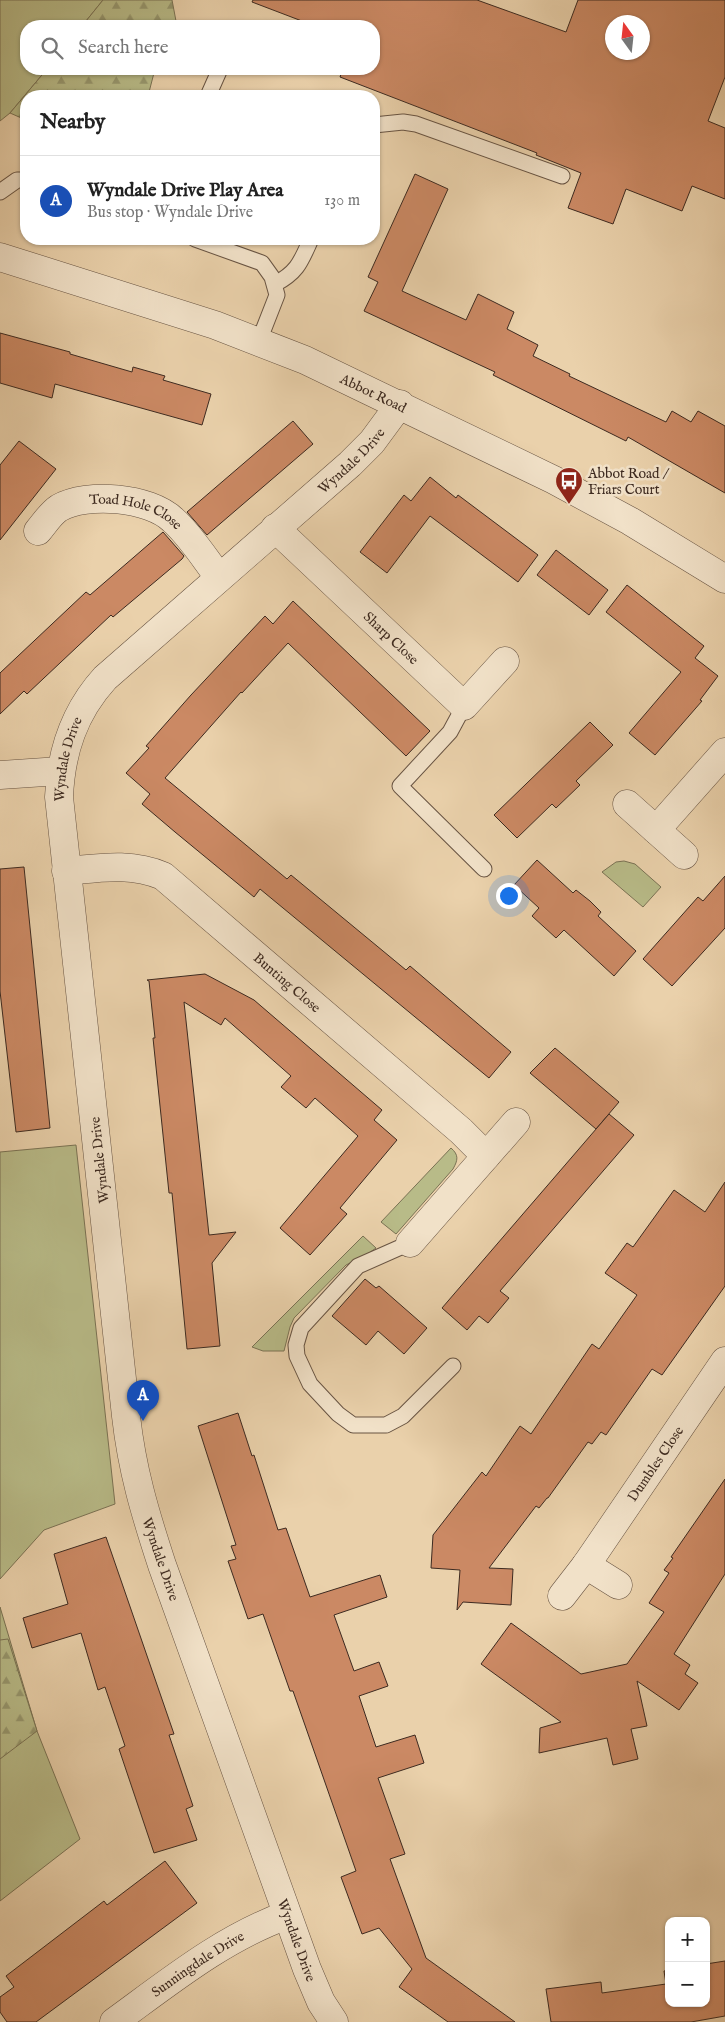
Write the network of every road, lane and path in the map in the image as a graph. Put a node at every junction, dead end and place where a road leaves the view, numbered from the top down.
1 (217, 75) edge
2 (211, 90) edge
3 (380, 124) edge
4 (562, 176) dead end
5 (20, 180) edge
6 (0, 192) edge
7 (212, 245) edge
8 (308, 245) edge
9 (0, 257) edge
10 (275, 284) junction
11 (259, 341) junction
12 (400, 404) junction
13 (275, 528) junction
14 (38, 531) dead end
15 (220, 577) junction
16 (725, 579) edge
17 (505, 661) dead end
18 (464, 706) junction
19 (725, 752) edge
20 (60, 771) junction
21 (0, 775) edge
22 (627, 804) dead end
23 (656, 830) junction
24 (684, 855) dead end
25 (484, 869) dead end
26 (66, 871) junction
27 (516, 1122) dead end
28 (486, 1156) junction
29 (410, 1243) joint
30 (725, 1362) edge
31 (453, 1366) dead end
32 (586, 1565) junction
33 (618, 1585) dead end
34 (562, 1596) dead end
35 (287, 1914) junction
36 (114, 2022) edge
37 (334, 2022) edge

1 - 2 lane
3 - 4 lane
5 - 6 lane
7 - 10 lane
8 - 10 lane
9 - 11 street, Abbot Road
10 - 11 lane
11 - 12 street, Abbot Road
12 - 13 street, Wyndale Drive
12 - 16 street, Abbot Road
13 - 15 street, Wyndale Drive
13 - 18 street, Sharp Close
14 - 15 street, Toad Hole Close
15 - 20 street, Wyndale Drive
17 - 18 street
18 - 25 lane
19 - 23 street
20 - 21 street
20 - 26 street, Wyndale Drive
22 - 23 street
23 - 24 street
26 - 28 street, Bunting Close
26 - 35 street, Wyndale Drive
27 - 28 street
28 - 29 street
29 - 31 lane
30 - 32 street, Dumbles Close
32 - 33 street
32 - 34 street, Dumbles Close
35 - 36 street, Sunningdale Drive
35 - 37 street, Wyndale Drive

